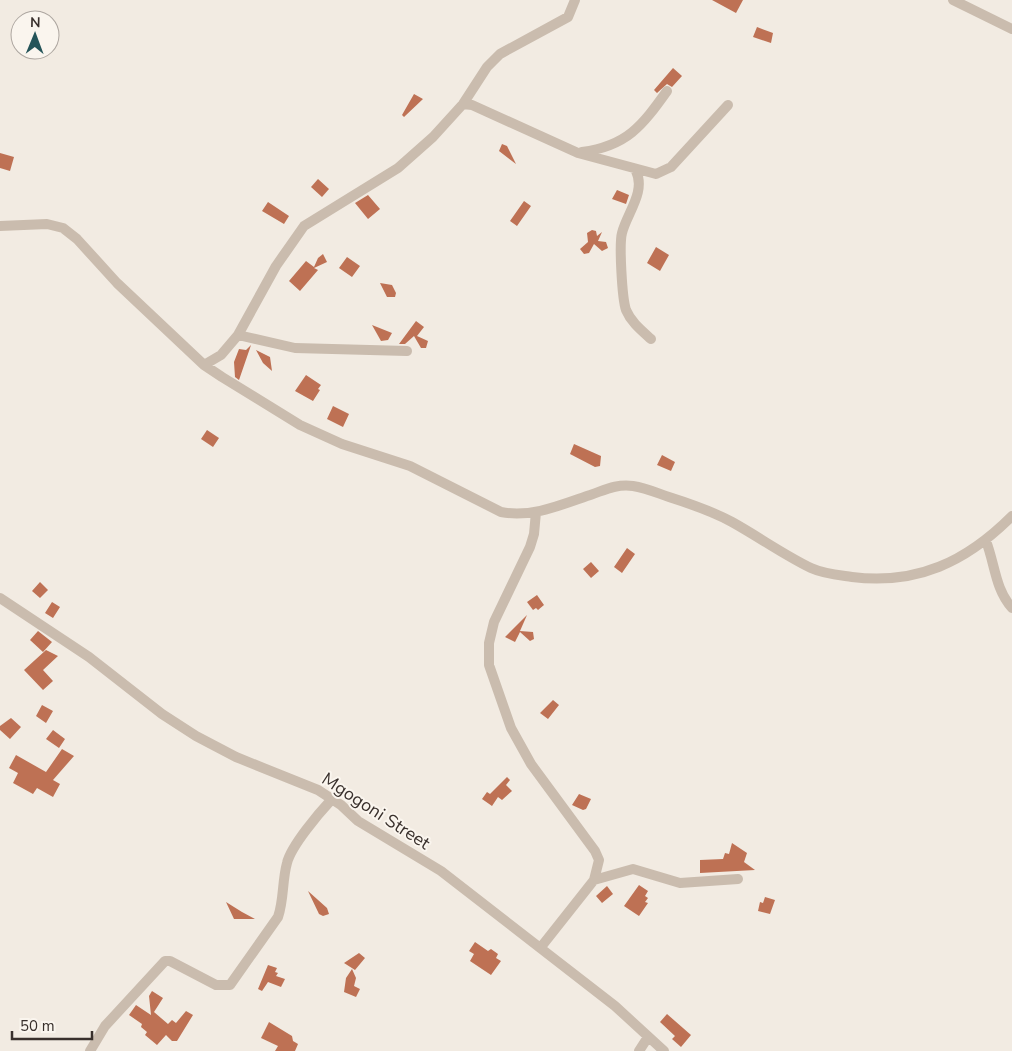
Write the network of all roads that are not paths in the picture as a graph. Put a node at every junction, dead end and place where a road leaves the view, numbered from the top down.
1 (575, 0) edge
2 (953, 0) edge
3 (1012, 29) edge
4 (667, 91) dead end
5 (463, 104) junction
6 (728, 105) dead end
7 (578, 153) junction
8 (636, 171) junction
9 (0, 226) edge
10 (238, 335) junction
11 (650, 339) dead end
12 (407, 351) dead end
13 (204, 365) junction
14 (536, 512) junction
15 (1012, 516) edge
16 (986, 542) junction
17 (0, 598) edge
18 (1012, 608) edge
19 (332, 799) junction
20 (738, 879) dead end
21 (594, 880) junction
22 (541, 947) junction
23 (648, 1037) junction
24 (90, 1051) edge
25 (639, 1051) edge
26 (664, 1051) edge

1 - 5 street
2 - 3 street
4 - 7 street
5 - 7 street
5 - 10 street
6 - 8 street
7 - 8 street
8 - 11 street
9 - 13 street
10 - 12 street
10 - 13 street
13 - 14 street
14 - 16 street
14 - 21 street
15 - 16 street
16 - 18 street
17 - 19 street, Mgogoni Street
19 - 22 street, Mgogoni Street
19 - 24 street
20 - 21 street
21 - 22 street
22 - 23 street, Mgogoni Street
23 - 25 street
23 - 26 street, Mgogoni Street

